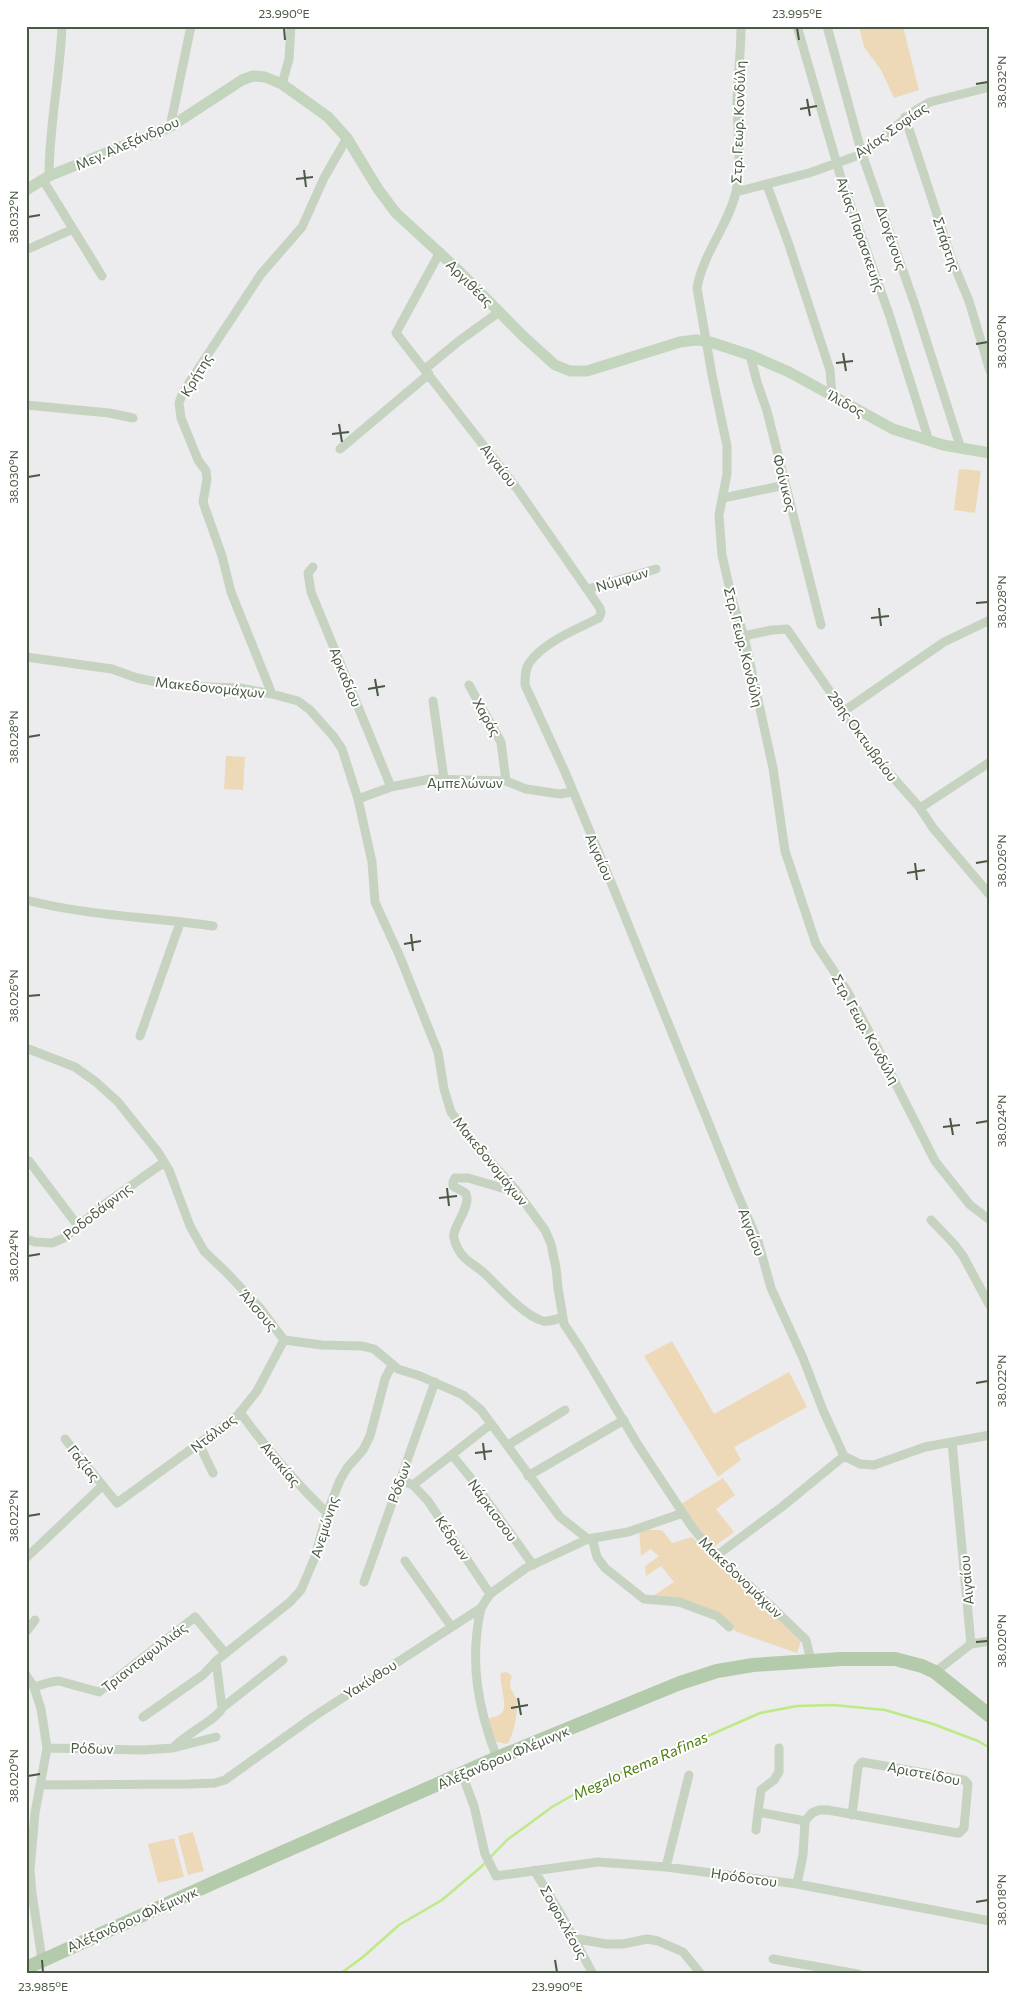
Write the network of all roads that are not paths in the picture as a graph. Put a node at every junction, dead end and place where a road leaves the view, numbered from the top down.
1 (62, 26) edge
2 (191, 26) edge
3 (291, 26) edge
4 (741, 26) edge
5 (797, 26) edge
6 (827, 26) edge
7 (282, 84) junction
8 (990, 87) edge
9 (905, 117) junction
10 (170, 126) junction
11 (347, 138) junction
12 (862, 154) junction
13 (836, 164) junction
14 (46, 178) junction
15 (767, 185) junction
16 (26, 190) edge
17 (736, 192) junction
18 (73, 229) junction
19 (26, 250) edge
20 (440, 252) junction
21 (102, 276) dead end
22 (499, 312) junction
23 (707, 341) junction
24 (750, 355) junction
25 (427, 372) junction
26 (990, 372) edge
27 (832, 395) junction
28 (26, 405) edge
29 (133, 418) dead end
30 (929, 441) junction
31 (340, 449) dead end
32 (961, 449) junction
33 (990, 454) edge
34 (785, 485) junction
35 (723, 498) junction
36 (313, 566) dead end
37 (656, 568) dead end
38 (588, 589) junction
39 (990, 620) edge
40 (821, 625) dead end
41 (744, 636) junction
42 (26, 657) edge
43 (468, 685) dead end
44 (272, 694) junction
45 (433, 701) dead end
46 (844, 711) junction
47 (990, 762) edge
48 (444, 780) junction
49 (506, 781) junction
50 (392, 787) junction
51 (572, 792) junction
52 (358, 799) junction
53 (920, 808) junction
54 (990, 879) edge
55 (982, 885) junction
56 (990, 895) edge
57 (26, 900) edge
58 (180, 923) junction
59 (213, 926) dead end
60 (140, 1036) dead end
61 (26, 1048) edge
62 (29, 1161) dead end
63 (163, 1163) junction
64 (517, 1192) junction
65 (931, 1220) dead end
66 (990, 1220) edge
67 (78, 1226) junction
68 (26, 1238) edge
69 (990, 1306) edge
70 (562, 1317) junction
71 (284, 1340) junction
72 (392, 1365) junction
73 (434, 1382) junction
74 (565, 1410) dead end
75 (240, 1412) junction
76 (624, 1420) junction
77 (491, 1424) junction
78 (990, 1435) edge
79 (65, 1439) dead end
80 (952, 1442) junction
81 (199, 1444) junction
82 (508, 1445) junction
83 (452, 1456) junction
84 (844, 1456) junction
85 (213, 1473) dead end
86 (528, 1476) junction
87 (401, 1480) junction
88 (413, 1485) junction
89 (102, 1486) junction
90 (117, 1503) joint
91 (683, 1512) junction
92 (327, 1513) junction
93 (590, 1539) junction
94 (716, 1556) junction
95 (26, 1558) edge
96 (405, 1560) dead end
97 (533, 1565) junction
98 (364, 1582) dead end
99 (490, 1594) junction
100 (481, 1608) junction
101 (35, 1620) dead end
102 (450, 1626) junction
103 (729, 1626) dead end
104 (26, 1632) edge
105 (990, 1641) edge
106 (971, 1644) junction
107 (226, 1653) junction
108 (283, 1660) dead end
109 (216, 1661) junction
110 (811, 1661) junction
111 (935, 1672) junction
112 (26, 1675) edge
113 (34, 1687) junction
114 (222, 1708) junction
115 (990, 1716) edge
116 (143, 1718) dead end
117 (216, 1737) dead end
118 (47, 1748) junction
119 (173, 1748) junction
120 (779, 1748) dead end
121 (497, 1758) junction
122 (462, 1774) junction
123 (689, 1775) dead end
124 (41, 1785) junction
125 (758, 1812) junction
126 (852, 1815) junction
127 (805, 1821) junction
128 (756, 1830) dead end
129 (666, 1866) junction
130 (534, 1870) junction
131 (796, 1884) junction
132 (990, 1921) edge
133 (573, 1938) junction
134 (773, 1959) dead end
135 (42, 1960) junction
136 (26, 1968) edge
137 (593, 1974) edge
138 (701, 1974) edge
139 (858, 1974) edge

1 - 14 street
2 - 10 street
3 - 7 street
4 - 17 street, Στρ. Γεωρ. Κονδύλη
5 - 13 street, Αγίας Παρασκευής
6 - 12 street, Διογένους
7 - 10 street, Μεγ. Αλεξάνδρου
7 - 11 street, Αργιθέας
8 - 9 street, Αγίας Σοφίας
9 - 12 street, Αγίας Σοφίας
9 - 26 street, Σπάρτης
10 - 14 street, Μεγ. Αλεξάνδρου
11 - 20 street, Αργιθέας
11 - 44 street, Κρήτης
12 - 13 street, Αγίας Σοφίας
12 - 32 street, Διογένους
13 - 15 street, Αγίας Σοφίας
13 - 30 street, Αγίας Παρασκευής
14 - 16 street
14 - 18 street
15 - 17 street, Αγίας Σοφίας
15 - 27 street
17 - 23 street, Στρ. Γεωρ. Κονδύλη
18 - 19 street
18 - 21 street
20 - 22 street, Αργιθέας
20 - 25 street, Αιγαίου
22 - 23 street, Αργιθέας
22 - 25 street
23 - 24 street, Ίλιδος
23 - 35 street, Στρ. Γεωρ. Κονδύλη
24 - 27 street, Ίλιδος
24 - 34 street, Φοίνικος
25 - 31 street
25 - 38 street, Αιγαίου
27 - 30 street, Ίλιδος
28 - 29 street
30 - 32 street, Ίλιδος
32 - 33 street, Ίλιδος
34 - 35 street
34 - 40 street, Φοίνικος
35 - 41 street, Στρ. Γεωρ. Κονδύλη
36 - 50 street, Αρκαδίου
37 - 38 street, Νύμφων
38 - 51 street, Αιγαίου
39 - 46 street
41 - 46 street, 28ης Οκτωβρίου
41 - 66 street, Στρ. Γεωρ. Κονδύλη
42 - 44 street, Μακεδονομάχων
43 - 49 street, Χαράς
44 - 52 street, Μακεδονομάχων
45 - 48 street
46 - 53 street, 28ης Οκτωβρίου
47 - 53 street
48 - 49 street, Αμπελώνων
48 - 50 street, Αμπελώνων
49 - 51 street, Αμπελώνων
50 - 52 street, Αμπελώνων
51 - 84 street, Αιγαίου
52 - 64 street, Μακεδονομάχων
53 - 55 street, 28ης Οκτωβρίου
54 - 55 street
55 - 56 street, 28ης Οκτωβρίου
57 - 58 street
58 - 59 street
58 - 60 street
61 - 63 street, Άλσους
62 - 67 street
63 - 67 street, Ροδοδάφνης
63 - 71 street, Άλσους
64 - 70 street, Μακεδονομάχων
64 - 70 street
65 - 69 street
67 - 68 street, Ροδοδάφνης
70 - 76 street, Μακεδονομάχων
71 - 72 street, Άλσους
71 - 75 street, Ντάλιας
72 - 73 street, Άλσους
72 - 92 street, Ανεμώνης
73 - 77 street, Άλσους
73 - 87 street, Ρόδων
74 - 82 street
75 - 81 street, Ντάλιας
75 - 92 street, Ακακίας
76 - 86 street
76 - 91 street, Μακεδονομάχων
77 - 82 street, Άλσους
77 - 83 street
78 - 80 street
79 - 89 street, Γαζίας
80 - 84 street
80 - 106 street, Αιγαίου
81 - 85 street
81 - 90 street, Ντάλιας
82 - 86 street, Άλσους
83 - 88 street
83 - 97 street, Νάρκισσου
84 - 94 street
86 - 93 street, Άλσους
87 - 88 street
87 - 98 street, Ρόδων
88 - 99 street, Κέδρων
89 - 90 street, Γαζίας
89 - 95 street
91 - 93 street, Υακίνθου
91 - 94 street, Μακεδονομάχων
92 - 107 street, Ανεμώνης
93 - 97 street, Υακίνθου
93 - 103 street
94 - 110 street, Μακεδονομάχων
96 - 102 street
97 - 99 street, Υακίνθου
99 - 100 street, Υακίνθου
100 - 102 street, Υακίνθου
100 - 121 street
101 - 104 street
102 - 124 street, Υακίνθου
105 - 106 street
106 - 111 street
107 - 109 street, Ανεμώνης
107 - 113 street, Τριανταφυλλιάς
108 - 114 street
109 - 114 street
109 - 116 street, Ανεμώνης
110 - 111 main road, Αλέξανδρου Φλέμινγκ
110 - 121 main road, Αλέξανδρου Φλέμινγκ
111 - 115 main road, Αλέξανδρου Φλέμινγκ
112 - 113 street
113 - 118 street
114 - 119 street
117 - 119 street, Ρόδων
118 - 119 street, Ρόδων
118 - 124 street
120 - 125 street
121 - 122 main road, Αλέξανδρου Φλέμινγκ
122 - 130 street, Ηρόδοτου
122 - 135 main road, Αλέξανδρου Φλέμινγκ
123 - 129 street
124 - 135 street
125 - 127 street
125 - 128 street
126 - 126 street, Αριστείδου
126 - 127 street, Αριστείδου
127 - 131 street
129 - 130 street, Ηρόδοτου
129 - 131 street, Ηρόδοτου
130 - 133 street, Σοφοκλέους
131 - 132 street, Ηρόδοτου
133 - 137 street, Σοφοκλέους
133 - 138 street
134 - 139 street
135 - 136 main road, Αλέξανδρου Φλέμινγκ

